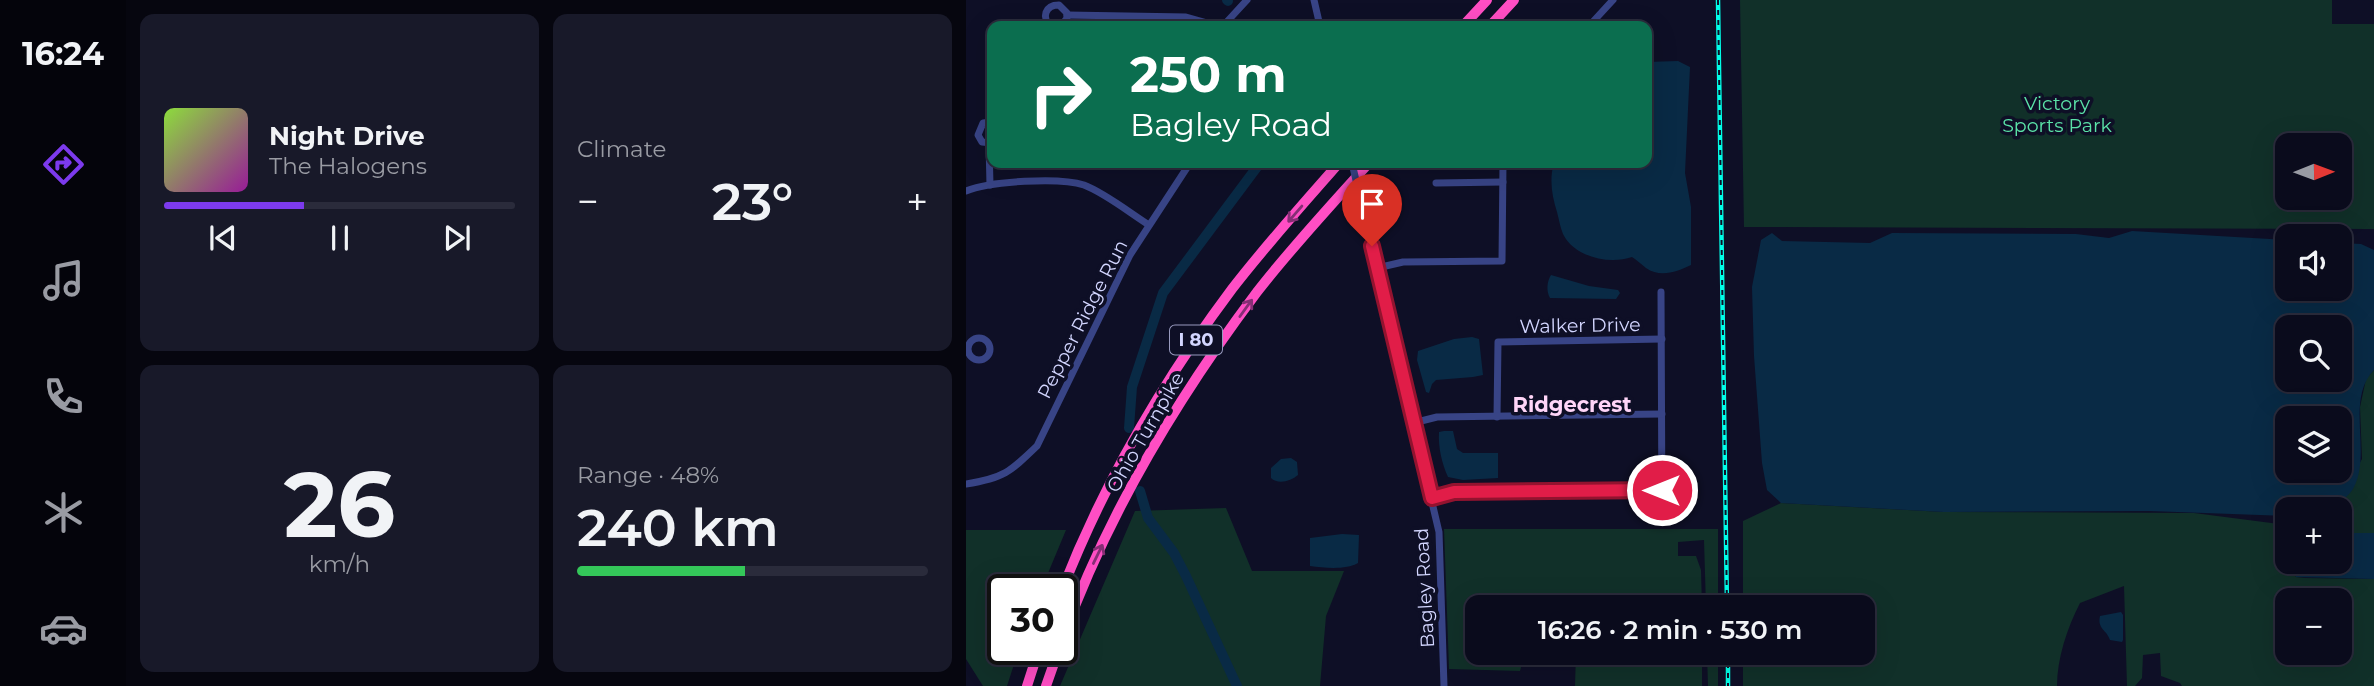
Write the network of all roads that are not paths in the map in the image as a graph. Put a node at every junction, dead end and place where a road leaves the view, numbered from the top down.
1 (1247, 0) edge
2 (1314, 0) edge
3 (1487, 0) edge
4 (1514, 0) edge
5 (1613, 0) edge
6 (1067, 15) junction
7 (1047, 21) edge
8 (1066, 21) edge
9 (1204, 21) edge
10 (1226, 21) edge
11 (1319, 21) edge
12 (1468, 21) edge
13 (1495, 21) edge
14 (1594, 21) edge
15 (987, 123) edge
16 (987, 142) edge
17 (990, 168) edge
18 (1187, 168) edge
19 (1335, 168) edge
20 (1353, 168) edge
21 (1365, 168) edge
22 (1503, 168) edge
23 (1503, 182) junction
24 (1436, 183) dead end
25 (990, 185) junction
26 (966, 191) edge
27 (1149, 225) junction
28 (1377, 268) junction
29 (1661, 292) dead end
30 (1662, 339) junction
31 (1662, 414) junction
32 (1497, 417) junction
33 (1413, 423) junction
34 (966, 484) edge
35 (1662, 490) junction
36 (1432, 498) junction
37 (1662, 519) dead end
38 (1068, 574) edge
39 (1078, 597) edge
40 (1034, 665) edge
41 (1053, 665) edge
42 (1027, 686) edge
43 (1046, 686) edge
44 (1444, 686) edge

1 - 10 street
2 - 11 street
3 - 12 highway
4 - 13 highway
5 - 14 street
6 - 7 street
6 - 8 street
6 - 9 street
15 - 16 street
17 - 25 street
18 - 27 street, Pepper Ridge Run
19 -> 38 highway, Ohio Turnpike / I 80
20 - 28 street, Bagley Road, bridge
39 -> 21 highway, Ohio Turnpike / I 80
22 - 23 street
23 - 24 street
23 - 28 street
25 - 26 street
25 - 27 street
27 - 34 street, Pepper Ridge Run
28 - 33 street, Bagley Road
29 - 30 street
30 - 31 street
30 - 32 street, Walker Drive
31 - 32 street
31 - 35 street
32 - 33 street
33 - 36 street, Bagley Road
35 - 36 street
35 - 37 street
36 - 44 street, Bagley Road
40 - 42 highway
41 - 43 highway

